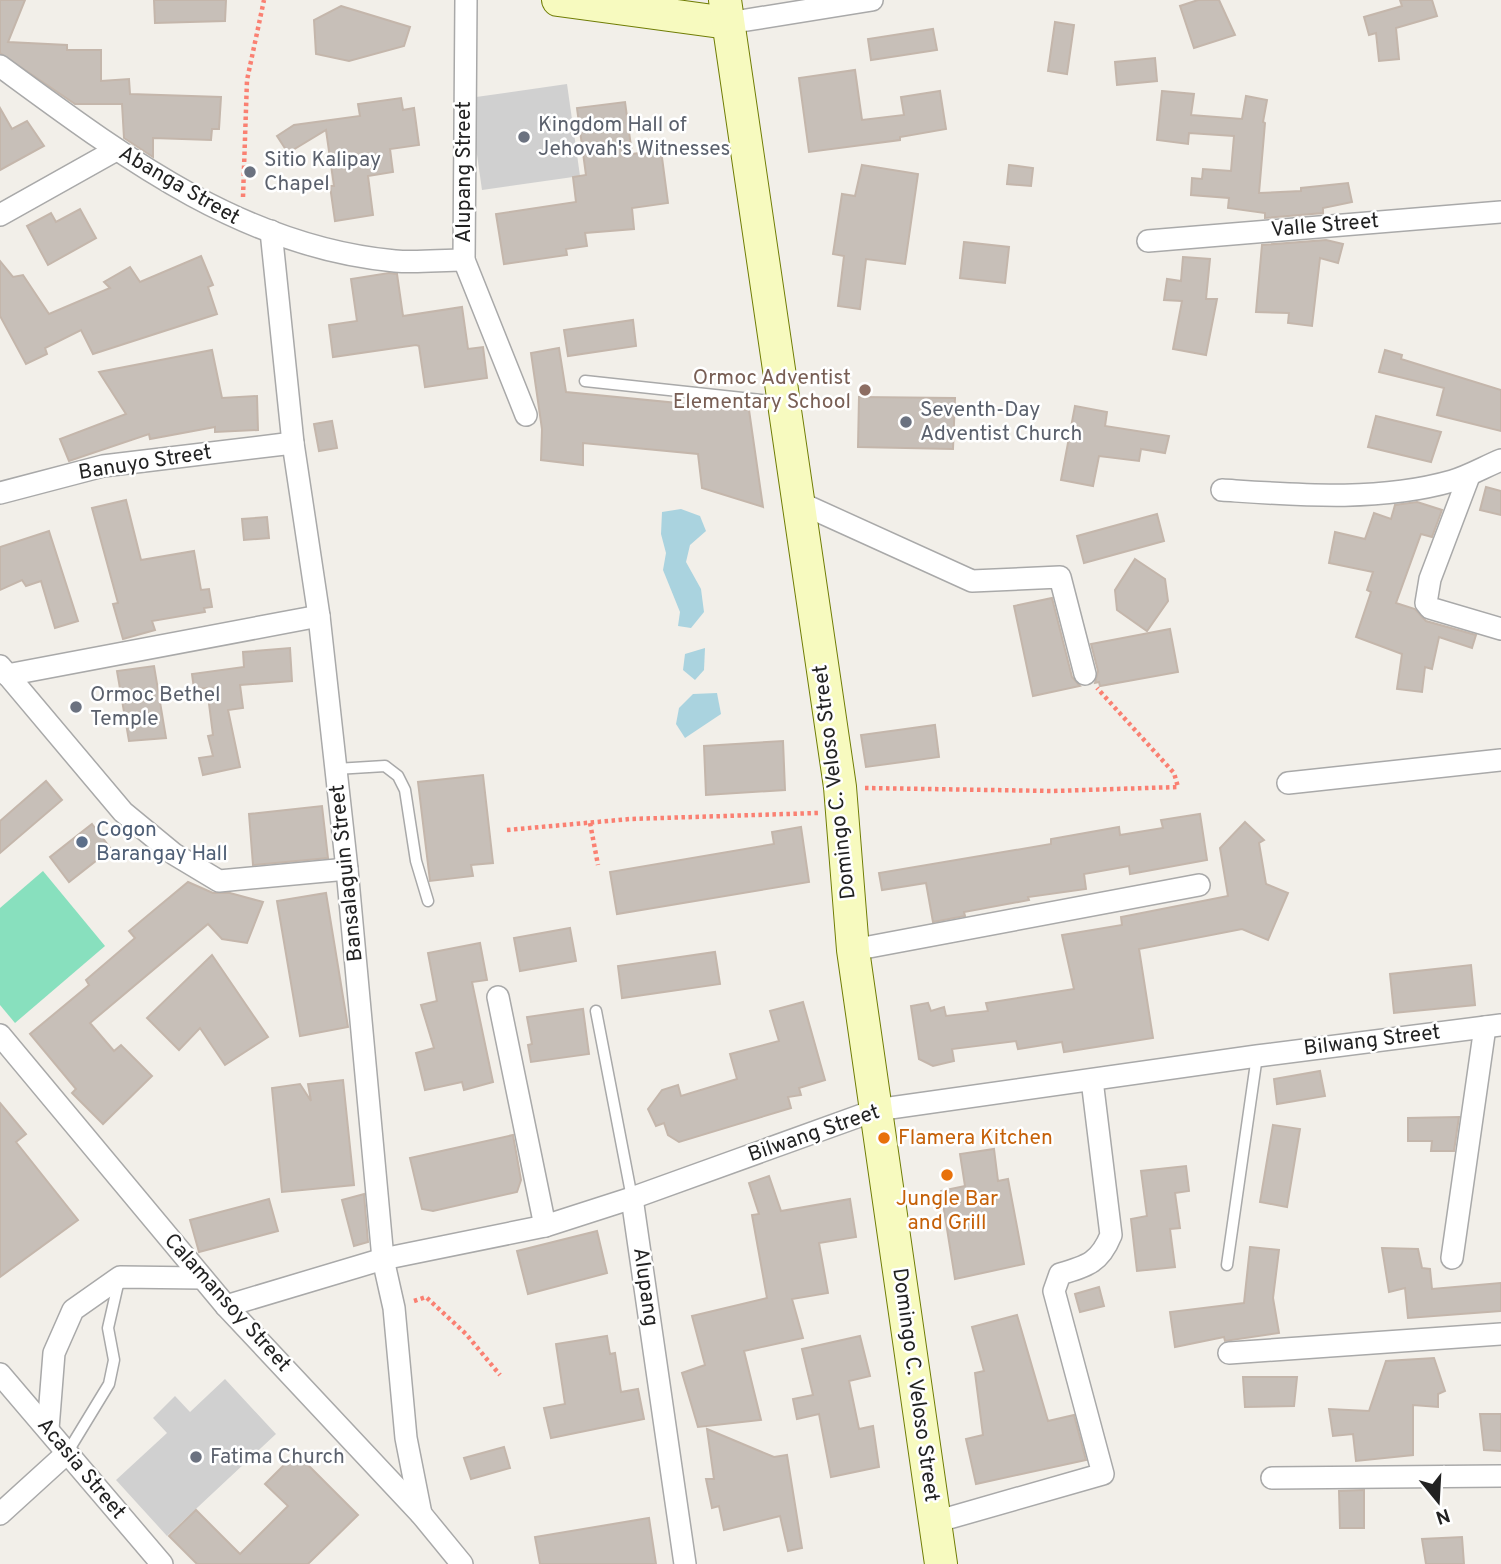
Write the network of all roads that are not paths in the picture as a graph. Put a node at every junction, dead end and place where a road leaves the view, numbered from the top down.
1 (466, 0) edge
2 (558, 0) edge
3 (872, 0) edge
4 (727, 12) edge
5 (0, 66) edge
6 (116, 150) junction
7 (1501, 212) edge
8 (0, 215) edge
9 (271, 232) junction
10 (1148, 241) dead end
11 (464, 260) junction
12 (585, 382) dead end
13 (783, 402) junction
14 (526, 415) dead end
15 (293, 443) junction
16 (1501, 460) edge
17 (1469, 476) junction
18 (1222, 490) dead end
19 (0, 493) edge
20 (798, 502) junction
21 (319, 616) junction
22 (1501, 629) edge
23 (3, 671) edge
24 (1084, 674) road end
25 (1501, 760) edge
26 (336, 769) junction
27 (1288, 783) dead end
28 (347, 869) junction
29 (1199, 886) dead end
30 (428, 901) dead end
31 (853, 950) junction
32 (498, 996) dead end
33 (596, 1012) dead end
34 (1493, 1026) edge
35 (0, 1035) edge
36 (1257, 1055) junction
37 (1092, 1080) junction
38 (876, 1110) junction
39 (632, 1198) junction
40 (545, 1226) junction
41 (1452, 1258) dead end
42 (383, 1259) junction
43 (1227, 1265) dead end
44 (120, 1277) junction
45 (202, 1278) junction
46 (226, 1306) junction
47 (1501, 1334) edge
48 (1229, 1353) dead end
49 (0, 1374) edge
50 (48, 1429) junction
51 (67, 1453) junction
52 (1501, 1476) edge
53 (1272, 1478) dead end
54 (0, 1514) edge
55 (421, 1514) junction
56 (935, 1522) junction
57 (162, 1564) edge
58 (462, 1564) edge
59 (685, 1564) edge
60 (941, 1564) edge

1 - 11 street, Alupang Street
2 - 4 main road
3 - 4 street
4 - 13 main road, Domingo C. Veloso Street
5 - 6 street, Abanga Street
6 - 8 street
6 - 9 street, Abanga Street
7 - 10 street, Valle Street
9 - 11 street, Abanga Street
9 - 15 street, Bansalaguin Street
11 - 14 street, Alupang Street
12 - 13 lane
13 - 20 main road, Domingo C. Veloso Street
15 - 19 street, Banuyo Street
15 - 21 street, Bansalaguin Street
16 - 17 street
17 - 18 street
17 - 22 street
20 - 24 street
20 - 31 main road, Domingo C. Veloso Street
21 - 23 street
21 - 26 street, Bansalaguin Street
23 - 28 street
25 - 27 street
26 - 28 street, Bansalaguin Street
26 - 30 lane
28 - 42 street, Bansalaguin Street
29 - 31 street
31 - 38 main road, Domingo C. Veloso Street
32 - 40 street
33 - 39 lane, Alupang
34 - 36 street, Bilwang Street
34 - 41 street
35 - 45 street, Calamansoy Street
36 - 37 street, Bilwang Street
36 - 43 lane
37 - 38 street, Bilwang Street
37 - 56 street
38 - 39 street, Bilwang Street
38 - 56 main road, Domingo C. Veloso Street
39 - 40 street, Bilwang Street
39 - 59 street, Alupang
40 - 42 street, Bilwang Street
42 - 46 street, Bilwang Street
42 - 55 street, Bansalaguin Street
44 - 45 street
44 - 50 street
44 - 51 lane
45 - 46 street, Calamansoy Street
46 - 55 street, Calamansoy Street
47 - 48 street
49 - 50 street, Acasia Street
50 - 51 street, Acasia Street
51 - 54 street
51 - 57 street, Acasia Street
52 - 53 street
55 - 58 street, Calamansoy Street
56 - 60 main road, Domingo C. Veloso Street

